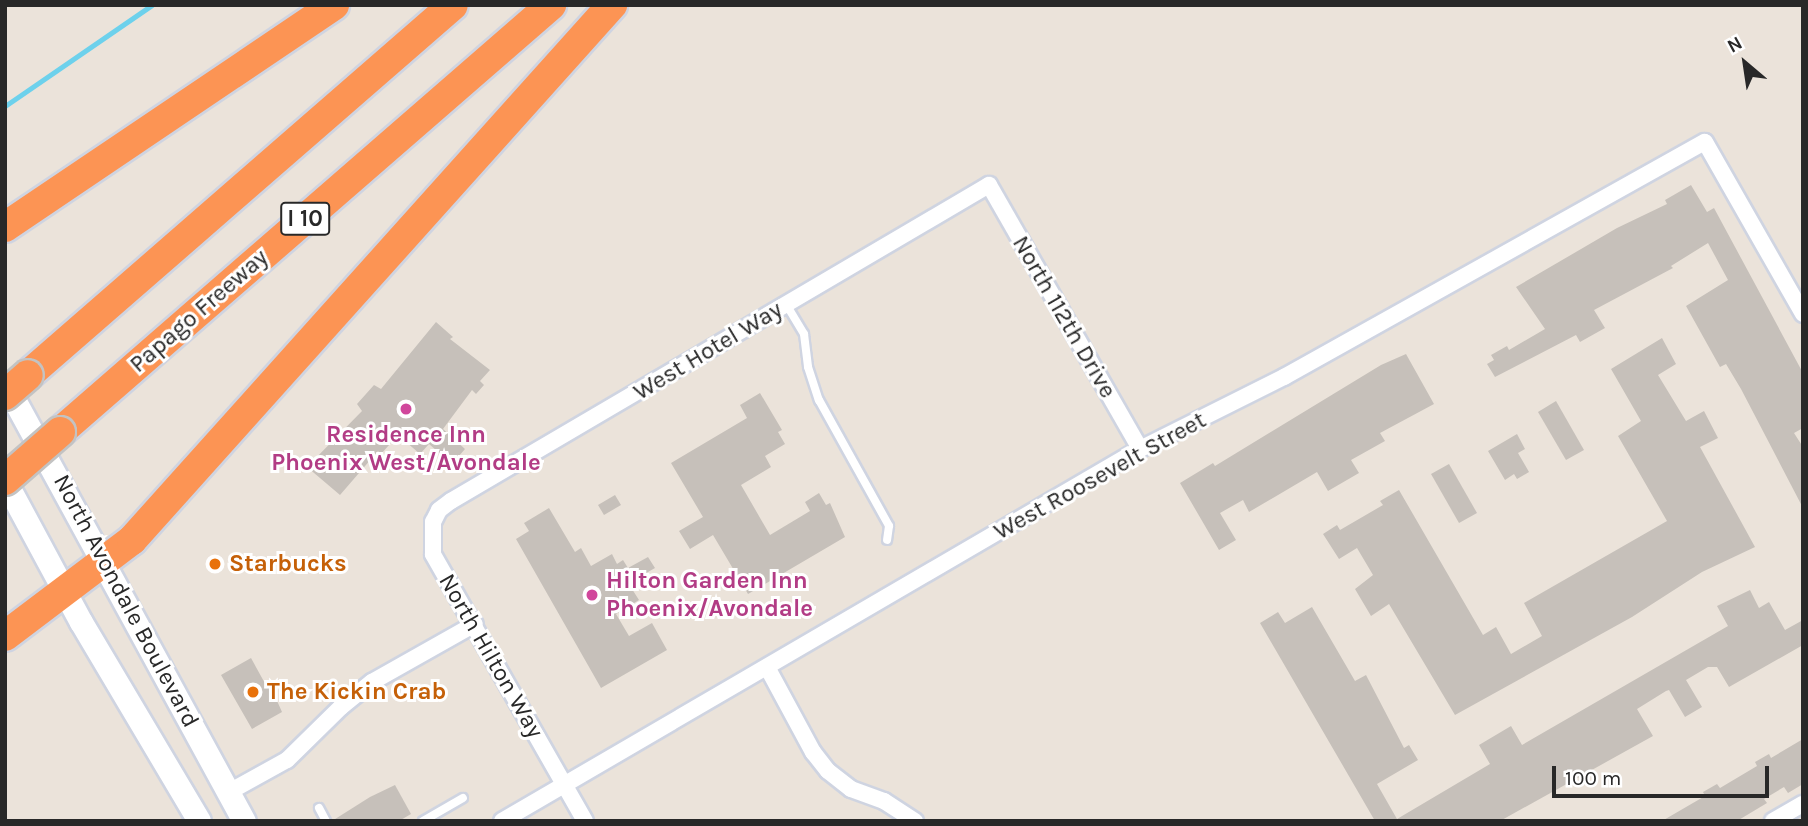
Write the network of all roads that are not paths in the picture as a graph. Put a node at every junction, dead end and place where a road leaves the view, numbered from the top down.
1 (334, 5) edge
2 (453, 5) edge
3 (551, 5) edge
4 (612, 5) edge
5 (989, 185) joint
6 (5, 228) edge
7 (786, 304) junction
8 (1803, 314) edge
9 (16, 379) edge
10 (5, 395) edge
11 (1140, 449) junction
12 (5, 481) edge
13 (433, 523) joint
14 (887, 540) dead end
15 (105, 561) junction
16 (65, 592) junction
17 (475, 624) junction
18 (5, 636) edge
19 (767, 667) junction
20 (565, 785) junction
21 (229, 792) junction
22 (463, 798) dead end
23 (1803, 804) edge
24 (318, 808) dead end
25 (199, 821) edge
26 (244, 821) edge
27 (326, 821) edge
28 (423, 821) edge
29 (502, 821) edge
30 (584, 821) edge
31 (915, 821) edge
32 (1773, 821) edge

1 - 6 highway
2 - 9 highway, I 10
3 - 12 highway, Papago Freeway / I 10, bridge
4 - 15 highway
5 - 7 street, West Hotel Way
5 - 11 street, North 112th Drive
7 - 13 street, West Hotel Way
7 - 14 lane
8 - 11 street, West Roosevelt Street
9 - 10 highway, I 10, bridge
9 - 15 main road, North Avondale Boulevard
11 - 19 street, West Roosevelt Street
12 - 16 main road, North Avondale Boulevard
13 - 17 street, North Hilton Way
15 - 16 highway
15 - 21 main road, North Avondale Boulevard
16 - 18 highway
16 - 25 main road, North Avondale Boulevard
17 - 20 street, North Hilton Way
17 - 21 street
19 - 20 street, West Roosevelt Street
19 - 31 street
20 - 29 street, West Roosevelt Street
20 - 30 street, North Hilton Way
21 - 26 main road, North Avondale Boulevard
22 - 28 lane
23 - 32 street
24 - 27 lane

